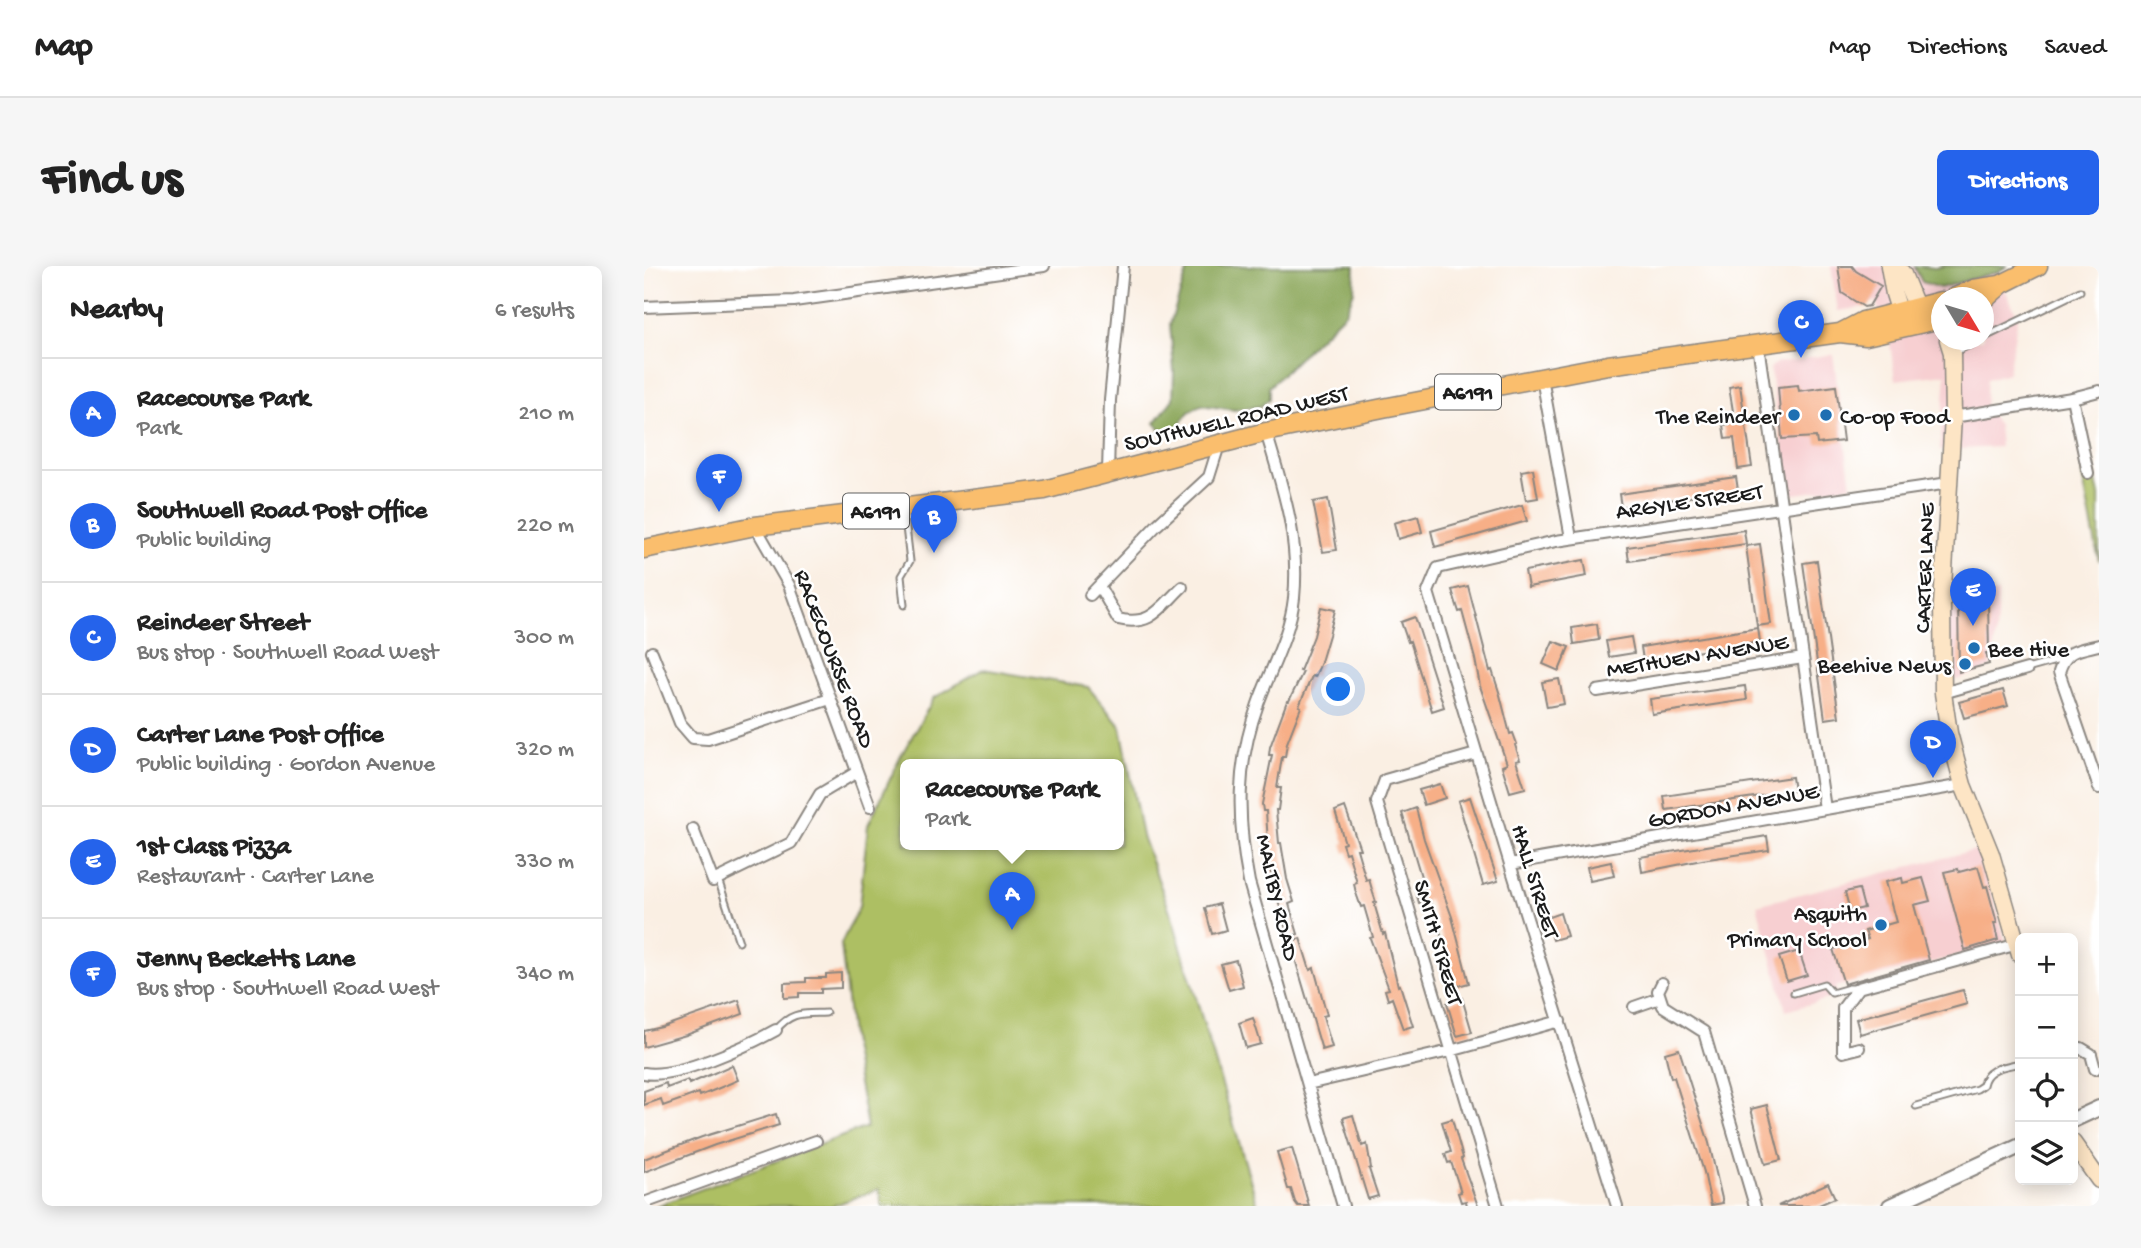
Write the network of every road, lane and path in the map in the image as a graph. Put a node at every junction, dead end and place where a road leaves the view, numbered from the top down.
1 (1044, 266) edge
2 (1122, 266) edge
3 (1889, 266) edge
4 (1897, 266) edge
5 (2038, 266) edge
6 (2002, 284) junction
7 (1985, 287) edge
8 (1994, 291) edge
9 (2080, 291) dead end
10 (644, 307) edge
11 (1931, 307) edge
12 (1911, 318) junction
13 (1931, 319) edge
14 (1994, 333) edge
15 (1758, 345) junction
16 (1950, 350) edge
17 (1542, 378) junction
18 (2099, 391) edge
19 (2072, 398) junction
20 (1953, 417) junction
21 (1266, 432) junction
22 (1219, 445) junction
23 (1108, 472) junction
24 (2088, 473) dead end
25 (1949, 483) junction
26 (904, 507) junction
27 (1781, 507) junction
28 (755, 526) junction
29 (1571, 538) junction
30 (644, 550) edge
31 (1438, 568) joint
32 (1099, 586) junction
33 (1182, 587) dead end
34 (1090, 595) dead end
35 (904, 605) dead end
36 (2099, 645) edge
37 (652, 652) dead end
38 (1803, 658) junction
39 (2063, 659) junction
40 (2027, 669) joint
41 (1597, 691) dead end
42 (1943, 693) junction
43 (830, 699) junction
44 (1476, 754) junction
45 (857, 772) junction
46 (1963, 785) junction
47 (2099, 788) edge
48 (870, 807) dead end
49 (1825, 809) junction
50 (693, 829) dead end
51 (1510, 864) junction
52 (718, 879) junction
53 (2015, 937) edge
54 (739, 942) dead end
55 (2015, 951) edge
56 (1662, 983) dead end
57 (1858, 989) junction
58 (1794, 993) dead end
59 (1661, 998) junction
60 (1634, 1007) dead end
61 (826, 1013) dead end
62 (1560, 1021) junction
63 (776, 1030) joint
64 (1859, 1048) dead end
65 (2078, 1049) edge
66 (1450, 1051) junction
67 (1843, 1052) junction
68 (1830, 1057) dead end
69 (2015, 1064) edge
70 (2095, 1069) dead end
71 (644, 1073) edge
72 (1308, 1084) junction
73 (1916, 1106) dead end
74 (2099, 1108) edge
75 (2078, 1118) edge
76 (816, 1141) dead end
77 (2015, 1148) edge
78 (2078, 1150) edge
79 (2099, 1180) edge
80 (644, 1203) edge
81 (1343, 1206) edge
82 (1498, 1206) edge
83 (1617, 1206) edge
84 (1755, 1206) edge
85 (1889, 1206) edge

1 - 10 street
2 - 23 street
3 - 12 main road
4 - 12 main road
5 - 6 main road
6 - 7 main road
6 - 8 main road
9 - 14 lane
11 - 12 main road, A6191
12 - 13 main road, A6191
12 - 15 main road, SOUTHWELL ROAD WEST / A6191
15 - 17 main road, SOUTHWELL ROAD WEST / A6191
15 - 27 street
16 - 20 main road, CARTER LANE
17 - 21 main road, SOUTHWELL ROAD WEST / A6191
17 - 29 street
18 - 19 street
19 - 20 street
19 - 24 street
20 - 25 main road, CARTER LANE
21 - 22 main road, SOUTHWELL ROAD WEST / A6191
21 - 72 street, MALTBY ROAD
22 - 23 main road, SOUTHWELL ROAD WEST / A6191
22 - 32 street
23 - 26 main road, SOUTHWELL ROAD WEST / A6191
25 - 27 street, ARGYLE STREET
25 - 42 main road, CARTER LANE
26 - 28 main road, SOUTHWELL ROAD WEST / A6191
26 - 35 lane
27 - 29 street, ARGYLE STREET
27 - 38 street
28 - 30 main road, SOUTHWELL ROAD WEST / A6191
28 - 43 street, RACECOURSE ROAD
29 - 31 street, ARGYLE STREET
31 - 44 street, HALL STREET
32 - 33 street
32 - 34 street
36 - 39 street
37 - 43 street
38 - 41 street, METHUEN AVENUE
38 - 49 street
39 - 40 lane
39 - 47 street
40 - 42 street
42 - 46 main road, CARTER LANE
43 - 45 street, RACECOURSE ROAD
44 - 51 street, HALL STREET
44 - 66 street, SMITH STREET
45 - 48 street, RACECOURSE ROAD
45 - 52 street
46 - 49 street, GORDON AVENUE
46 - 53 main road, CARTER LANE
49 - 51 street, GORDON AVENUE
50 - 52 street
51 - 62 street, HALL STREET
52 - 54 lane
55 - 57 street
56 - 59 street
57 - 58 lane
57 - 67 street
59 - 60 street
59 - 84 street
61 - 63 lane
62 - 66 street
62 - 83 street, HALL STREET
63 - 71 street
64 - 67 street
65 - 70 street
66 - 72 street
66 - 82 street, SMITH STREET
67 - 68 street
69 - 73 lane
72 - 81 street, MALTBY ROAD
74 - 75 street
76 - 80 street
77 - 85 street
78 - 79 main road

